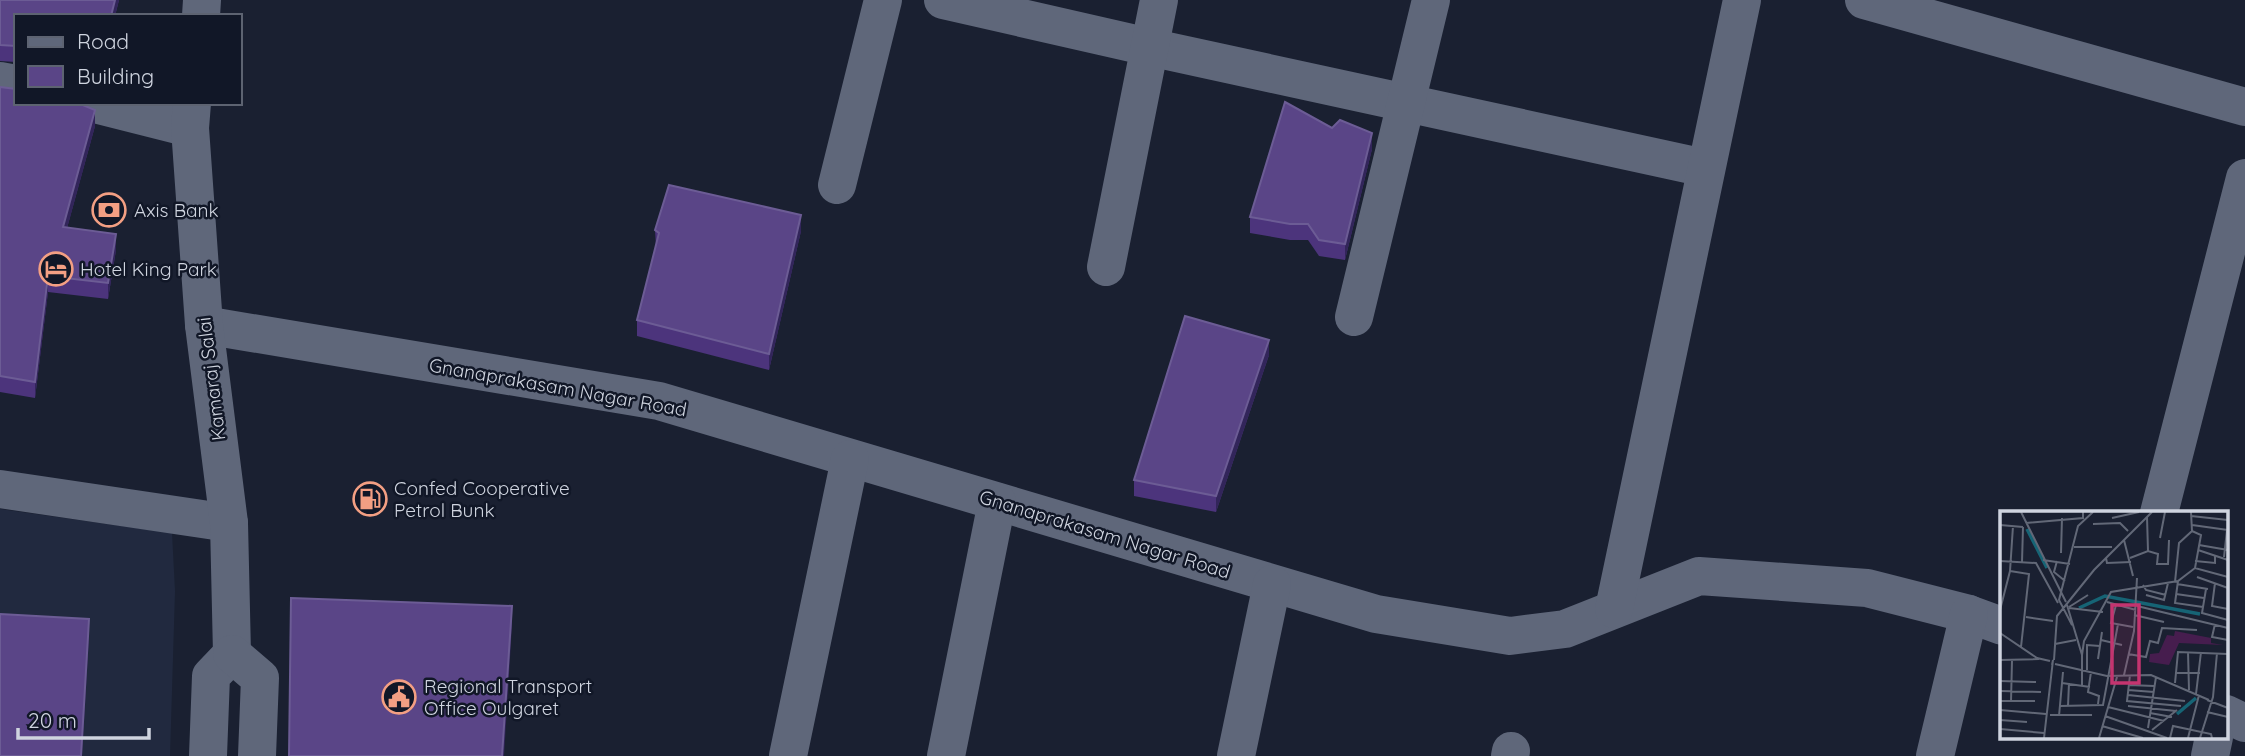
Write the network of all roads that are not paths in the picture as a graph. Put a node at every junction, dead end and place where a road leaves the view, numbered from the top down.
1 (883, 0) edge
2 (943, 0) edge
3 (1159, 0) edge
4 (1431, 0) edge
5 (1742, 0) edge
6 (1864, 0) edge
7 (1149, 47) junction
8 (1408, 103) junction
9 (106, 105) edge
10 (2245, 107) edge
11 (191, 116) edge
12 (1705, 168) junction
13 (2245, 178) edge
14 (837, 186) dead end
15 (1106, 267) dead end
16 (1354, 317) dead end
17 (204, 325) junction
18 (850, 458) junction
19 (0, 489) edge
20 (997, 502) junction
21 (2160, 511) edge
22 (229, 523) junction
23 (1272, 584) junction
24 (1614, 609) junction
25 (1985, 620) edge
26 (232, 654) junction
27 (2228, 715) edge
28 (2245, 723) edge
29 (2214, 738) edge
30 (208, 756) edge
31 (257, 756) edge
32 (788, 756) edge
33 (946, 756) edge
34 (1236, 756) edge
35 (1935, 756) edge
36 (2210, 756) edge

1 - 14 street
2 - 7 street
3 - 7 street
4 - 8 street
5 - 12 street
6 - 10 street
7 - 8 street
7 - 15 street
8 - 12 street
8 - 16 street
9 - 11 street
11 - 17 street, Kamaraj Salai
12 - 24 street
13 - 21 street
17 - 18 street, Gnanaprakasam Nagar Road
17 - 22 street, Kamaraj Salai
18 - 20 street, Gnanaprakasam Nagar Road
18 - 32 street
19 - 22 street
20 - 23 street, Gnanaprakasam Nagar Road
20 - 33 street
22 - 26 street, Kamaraj Salai
23 - 24 street, Gnanaprakasam Nagar Road
23 - 34 street
24 - 25 street, Gnanaprakasam Nagar Road
25 - 35 street
26 - 30 street
26 - 31 street
27 - 28 street
29 - 36 street

